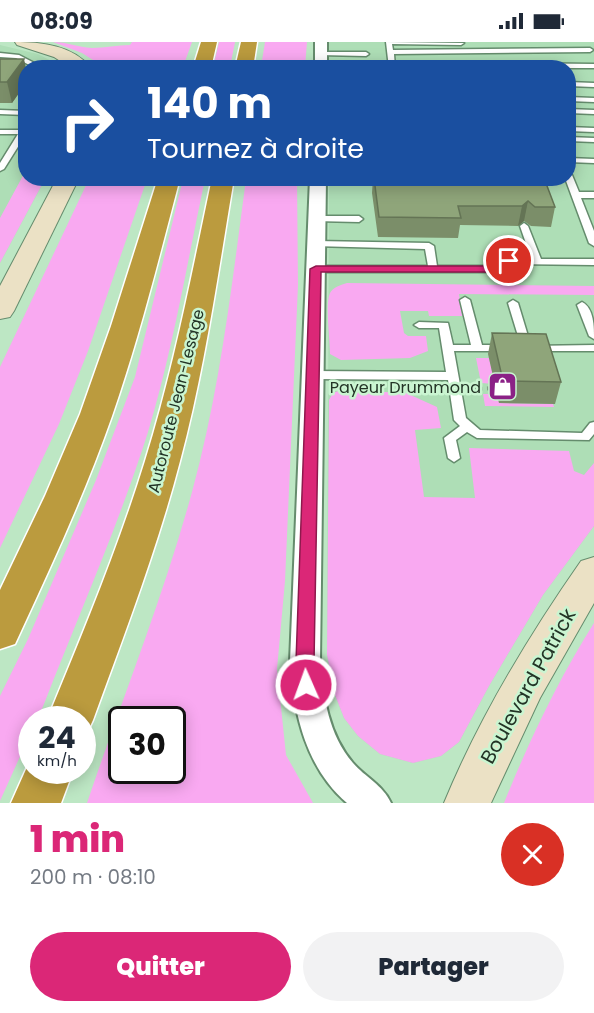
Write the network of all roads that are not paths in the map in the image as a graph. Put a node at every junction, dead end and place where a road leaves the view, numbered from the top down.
1 (23, 42) edge
2 (209, 42) edge
3 (249, 42) edge
4 (592, 42) edge
5 (470, 43) edge
6 (321, 48) edge
7 (590, 50) junction
8 (390, 51) junction
9 (500, 51) junction
10 (0, 54) edge
11 (366, 54) dead end
12 (594, 57) edge
13 (25, 60) edge
14 (69, 60) edge
15 (203, 60) edge
16 (246, 60) edge
17 (391, 60) edge
18 (501, 60) edge
19 (576, 66) edge
20 (594, 66) edge
21 (576, 84) edge
22 (594, 85) edge
23 (576, 99) edge
24 (594, 100) edge
25 (576, 111) edge
26 (0, 112) edge
27 (594, 112) edge
28 (18, 113) edge
29 (576, 129) edge
30 (594, 130) edge
31 (0, 132) edge
32 (18, 132) edge
33 (576, 139) edge
34 (18, 140) edge
35 (594, 140) edge
36 (576, 160) edge
37 (594, 160) edge
38 (576, 167) edge
39 (594, 168) edge
40 (0, 169) edge
41 (64, 186) edge
42 (167, 186) edge
43 (222, 186) edge
44 (319, 186) edge
45 (572, 186) edge
46 (576, 195) junction
47 (594, 195) edge
48 (317, 219) junction
49 (359, 219) dead end
50 (524, 226) dead end
51 (594, 243) edge
52 (316, 244) junction
53 (537, 261) junction
54 (594, 262) edge
55 (316, 269) junction
56 (433, 269) junction
57 (465, 300) dead end
58 (513, 303) dead end
59 (582, 304) dead end
60 (0, 311) edge
61 (419, 325) dead end
62 (594, 336) edge
63 (448, 348) junction
64 (477, 348) junction
65 (526, 348) junction
66 (594, 348) edge
67 (313, 375) junction
68 (452, 376) junction
69 (594, 426) edge
70 (467, 427) junction
71 (454, 458) dead end
72 (594, 572) edge
73 (0, 631) edge
74 (75, 706) edge
75 (44, 784) edge
76 (36, 803) edge
77 (375, 803) edge
78 (467, 803) edge

1 - 14 street
2 - 15 highway
3 - 16 highway
4 - 7 lane
5 - 8 lane
6 - 11 lane
7 - 9 lane
7 - 12 lane
8 - 9 lane
8 - 17 lane
9 - 18 lane
10 - 13 lane
19 - 20 lane
21 - 22 lane
23 - 24 lane
25 - 27 lane
26 - 28 lane
29 - 30 lane
31 - 32 lane
33 - 35 lane
34 - 40 lane
36 - 37 lane
38 - 39 lane
41 - 60 street
42 - 73 highway
43 - 74 highway, Autoroute Jean-Lesage
44 - 48 street
45 - 46 lane
46 - 47 lane
46 - 51 lane
48 - 49 lane
48 - 52 street
50 - 53 lane
52 - 55 street
52 - 56 lane
53 - 54 lane
53 - 56 lane
55 - 56 lane
55 - 67 street
57 - 64 lane
58 - 65 lane
59 - 62 lane
61 - 63 lane
63 - 64 lane
63 - 68 lane
64 - 65 lane
65 - 66 lane
67 - 68 lane
67 - 77 street
68 - 70 lane
69 - 70 lane
70 - 71 lane
72 - 78 street, Boulevard Patrick
75 - 76 highway

